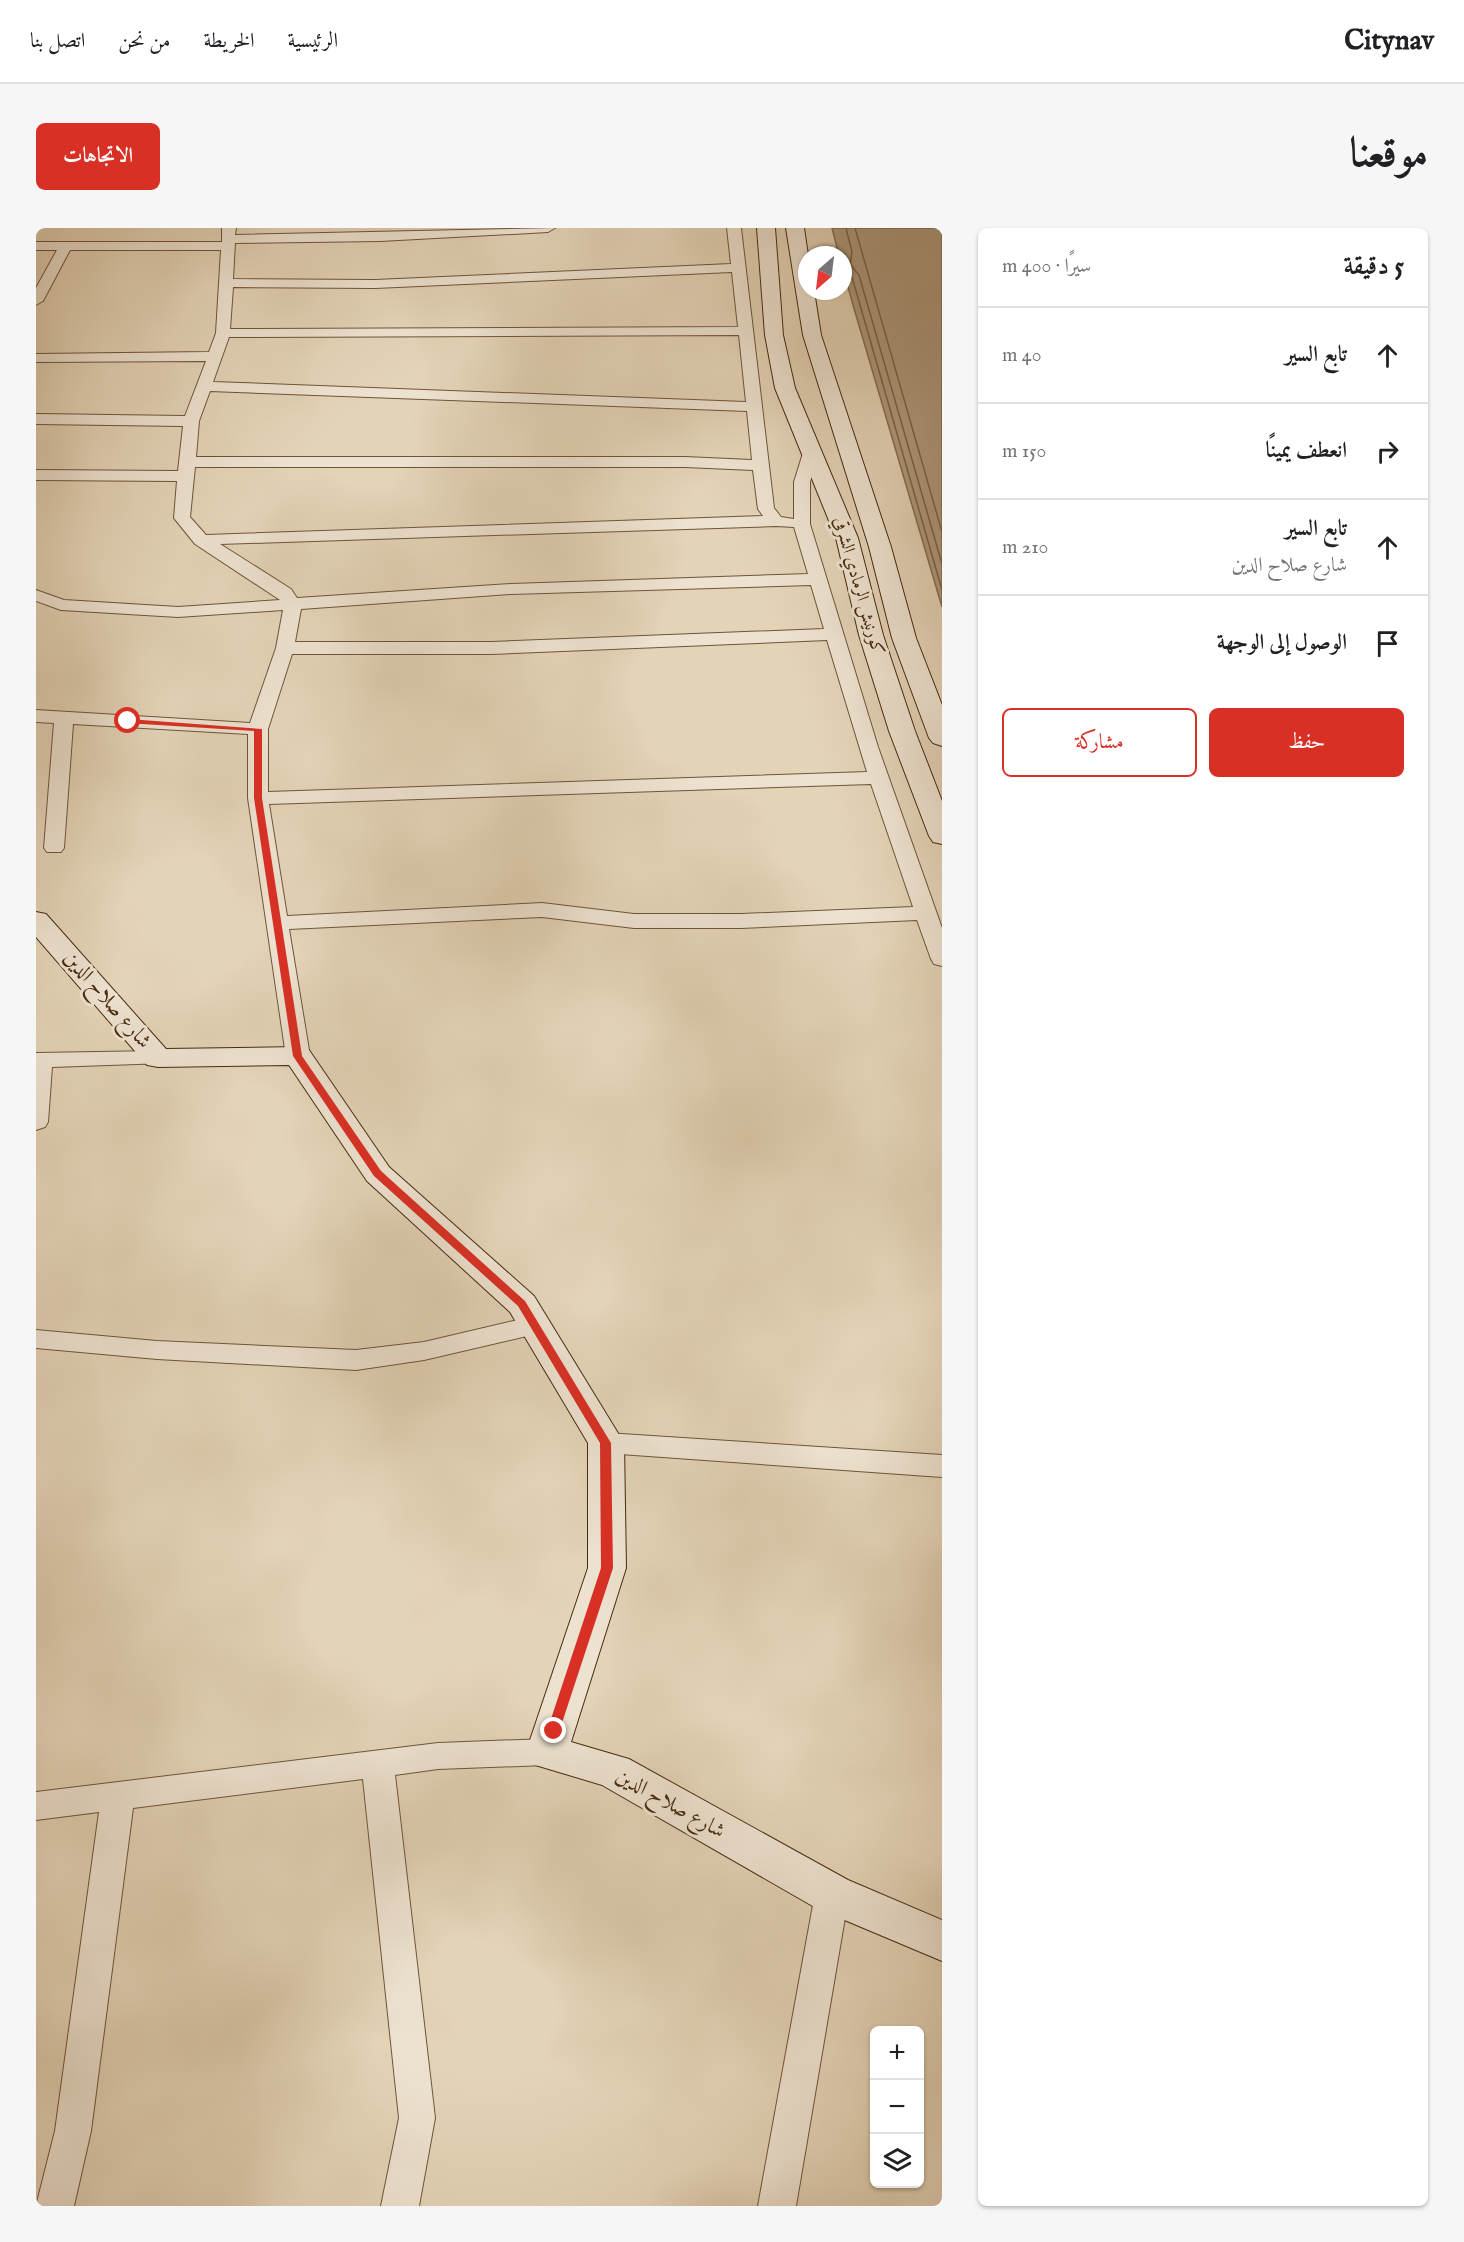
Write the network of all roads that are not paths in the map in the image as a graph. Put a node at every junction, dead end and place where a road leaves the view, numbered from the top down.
1 (548, 228) edge
2 (734, 228) edge
3 (766, 228) edge
4 (795, 228) edge
5 (229, 238) edge
6 (36, 246) edge
7 (65, 247) junction
8 (739, 268) junction
9 (226, 283) junction
10 (36, 301) edge
11 (747, 331) junction
12 (223, 333) junction
13 (774, 335) junction
14 (812, 335) junction
15 (214, 356) junction
16 (36, 358) edge
17 (204, 386) junction
18 (754, 407) junction
19 (36, 419) edge
20 (191, 421) junction
21 (811, 453) junction
22 (760, 465) junction
23 (186, 469) junction
24 (36, 475) edge
25 (776, 521) junction
26 (802, 524) junction
27 (201, 540) junction
28 (819, 579) junction
29 (36, 594) edge
30 (293, 605) junction
31 (835, 634) junction
32 (285, 648) junction
33 (36, 716) edge
34 (64, 717) junction
35 (258, 729) junction
36 (942, 738) edge
37 (879, 778) junction
38 (258, 798) junction
39 (942, 836) edge
40 (54, 848) dead end
41 (926, 913) junction
42 (36, 920) edge
43 (277, 923) junction
44 (942, 959) edge
45 (298, 1056) junction
46 (158, 1058) junction
47 (39, 1060) edge
48 (36, 1122) edge
49 (535, 1325) junction
50 (36, 1339) edge
51 (606, 1443) junction
52 (942, 1466) edge
53 (547, 1752) junction
54 (378, 1764) junction
55 (118, 1795) junction
56 (36, 1806) edge
57 (832, 1894) junction
58 (942, 1941) edge
59 (55, 2206) edge
60 (400, 2206) edge
61 (777, 2206) edge

1 - 5 street
2 - 8 street
3 - 13 main road, كورنيش الرمادي الشرقي
4 - 14 main road, كورنيش الرمادي الشرقي
5 - 7 street
5 - 9 street
6 - 7 street
7 - 10 street
8 - 9 street
8 - 11 street
9 - 12 street
11 - 12 street
11 - 18 street
12 - 15 street
13 - 14 main road
13 - 21 main road, كورنيش الرمادي الشرقي
14 - 36 main road, كورنيش الرمادي الشرقي
15 - 16 street
15 - 17 street
17 - 18 street
17 - 20 street
18 - 22 street
19 - 20 street
20 - 23 street
21 - 26 street
21 - 39 main road, كورنيش الرمادي الشرقي
22 - 23 street
22 - 25 street
23 - 24 street
23 - 27 street
25 - 26 street
25 - 27 street
26 - 28 street
27 - 30 street
28 - 30 street
28 - 31 street
29 - 30 street
30 - 32 street
31 - 32 street
31 - 37 street
32 - 35 street
33 - 34 street
34 - 35 street
34 - 40 street
35 - 38 street
37 - 38 street
37 - 41 street
38 - 43 street
41 - 43 street
41 - 44 street
42 - 46 main road, شارع صلاح الدين
43 - 45 street
45 - 46 main road, شارع صلاح الدين
45 - 49 main road
46 - 47 street
47 - 48 street
49 - 50 street
49 - 51 main road
51 - 52 street
51 - 53 main road
53 - 54 street
53 - 57 main road, شارع صلاح الدين
54 - 55 street
54 - 60 street
55 - 56 street
55 - 59 street
57 - 58 main road, شارع صلاح الدين
57 - 61 street

